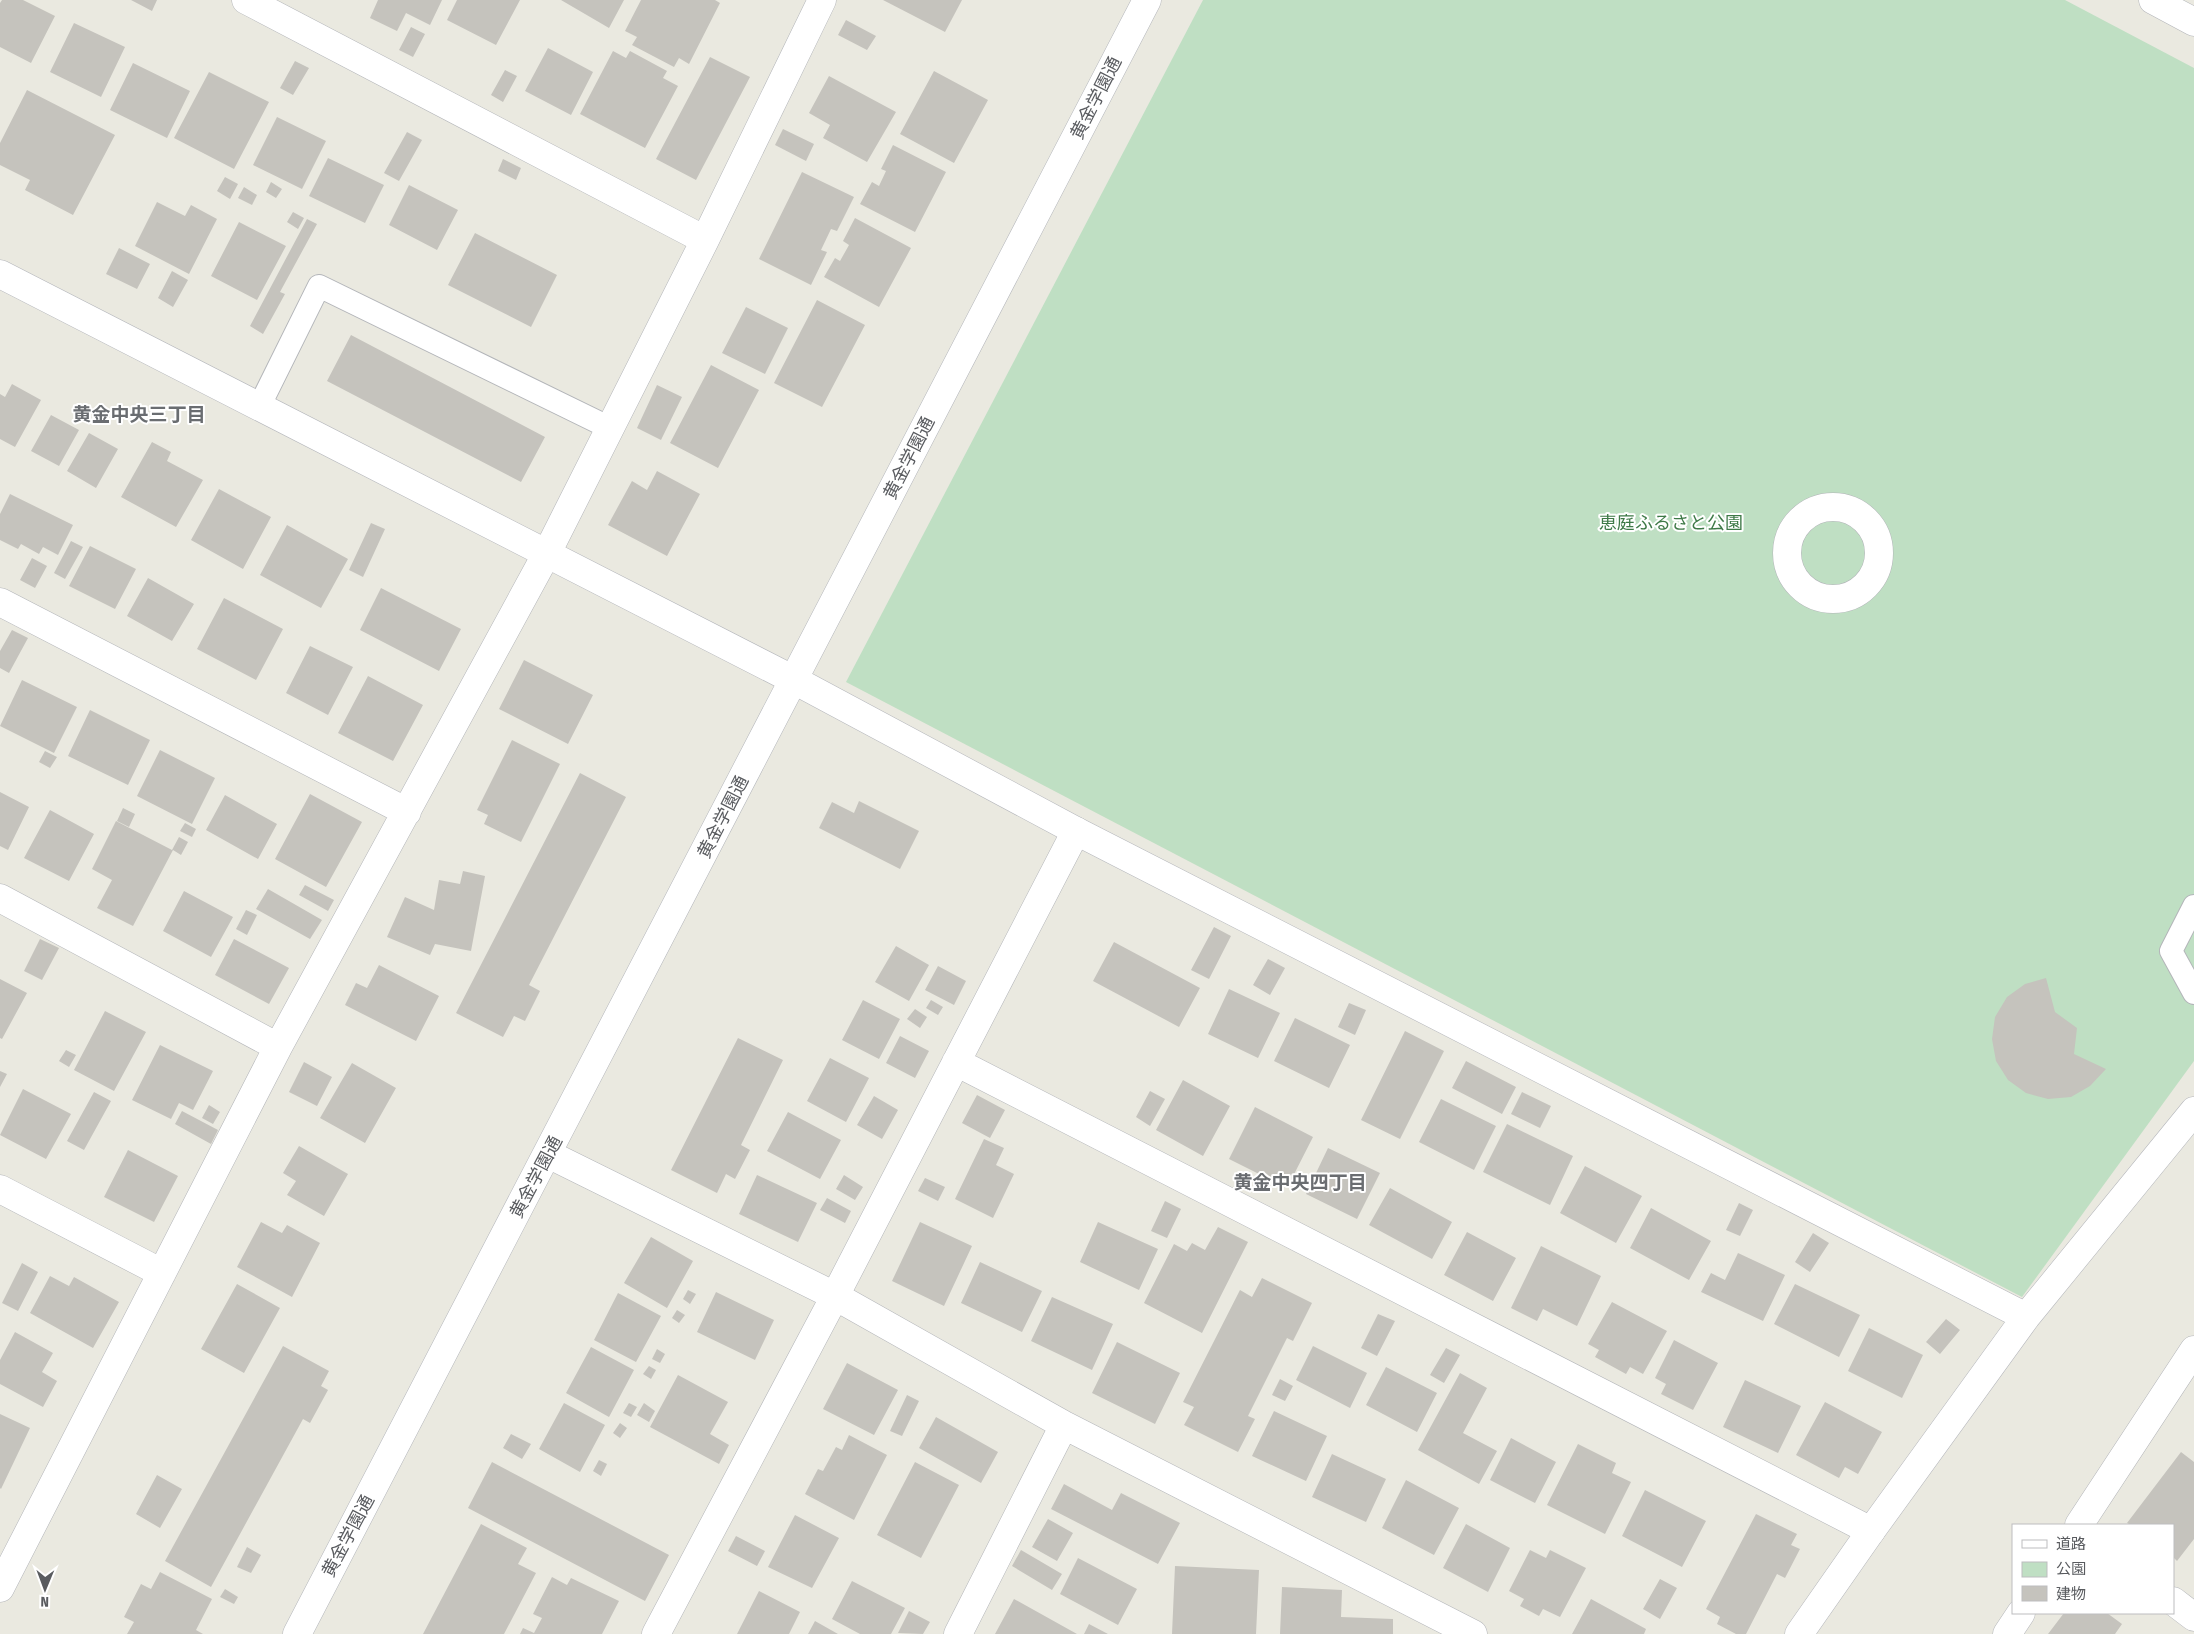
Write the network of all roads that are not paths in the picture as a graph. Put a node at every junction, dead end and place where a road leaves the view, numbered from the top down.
1 (246, 0) edge
2 (822, 0) edge
3 (1147, 0) edge
4 (2153, 0) edge
5 (2194, 22) edge
6 (705, 240) junction
7 (0, 274) edge
8 (259, 407) junction
9 (610, 428) junction
10 (546, 553) junction
11 (0, 602) edge
12 (794, 680) junction
13 (407, 812) junction
14 (1076, 831) junction
15 (0, 898) edge
16 (2194, 906) edge
17 (2194, 993) edge
18 (278, 1047) junction
19 (956, 1062) junction
20 (2194, 1112) edge
21 (548, 1154) junction
22 (0, 1189) edge
23 (162, 1273) junction
24 (834, 1296) junction
25 (2026, 1317) junction
26 (2194, 1350) edge
27 (1064, 1425) junction
28 (2080, 1524) edge
29 (1871, 1531) junction
30 (0, 1588) edge
31 (2174, 1602) edge
32 (2020, 1614) edge
33 (2194, 1617) edge
34 (297, 1634) edge
35 (656, 1634) edge
36 (958, 1634) edge
37 (1473, 1634) edge
38 (1799, 1634) edge
39 (2007, 1634) edge

1 - 6 street
2 - 6 street
3 - 12 street, 黄金学園通
4 - 5 street
6 - 9 street
7 - 8 street
8 - 9 lane
8 - 10 street
9 - 10 street
10 - 12 street
10 - 13 street
11 - 13 street
12 - 14 street
12 - 21 street, 黄金学園通
13 - 18 street
14 - 19 street
14 - 25 street
15 - 18 street
16 - 17 lane
18 - 23 street
19 - 24 street
19 - 29 street
20 - 25 street
21 - 24 street
21 - 34 street, 黄金学園通
22 - 23 street
23 - 30 street
24 - 27 street
24 - 35 street
25 - 29 street
26 - 28 street
27 - 36 street
27 - 37 street
29 - 38 street
31 - 33 street
32 - 39 street

